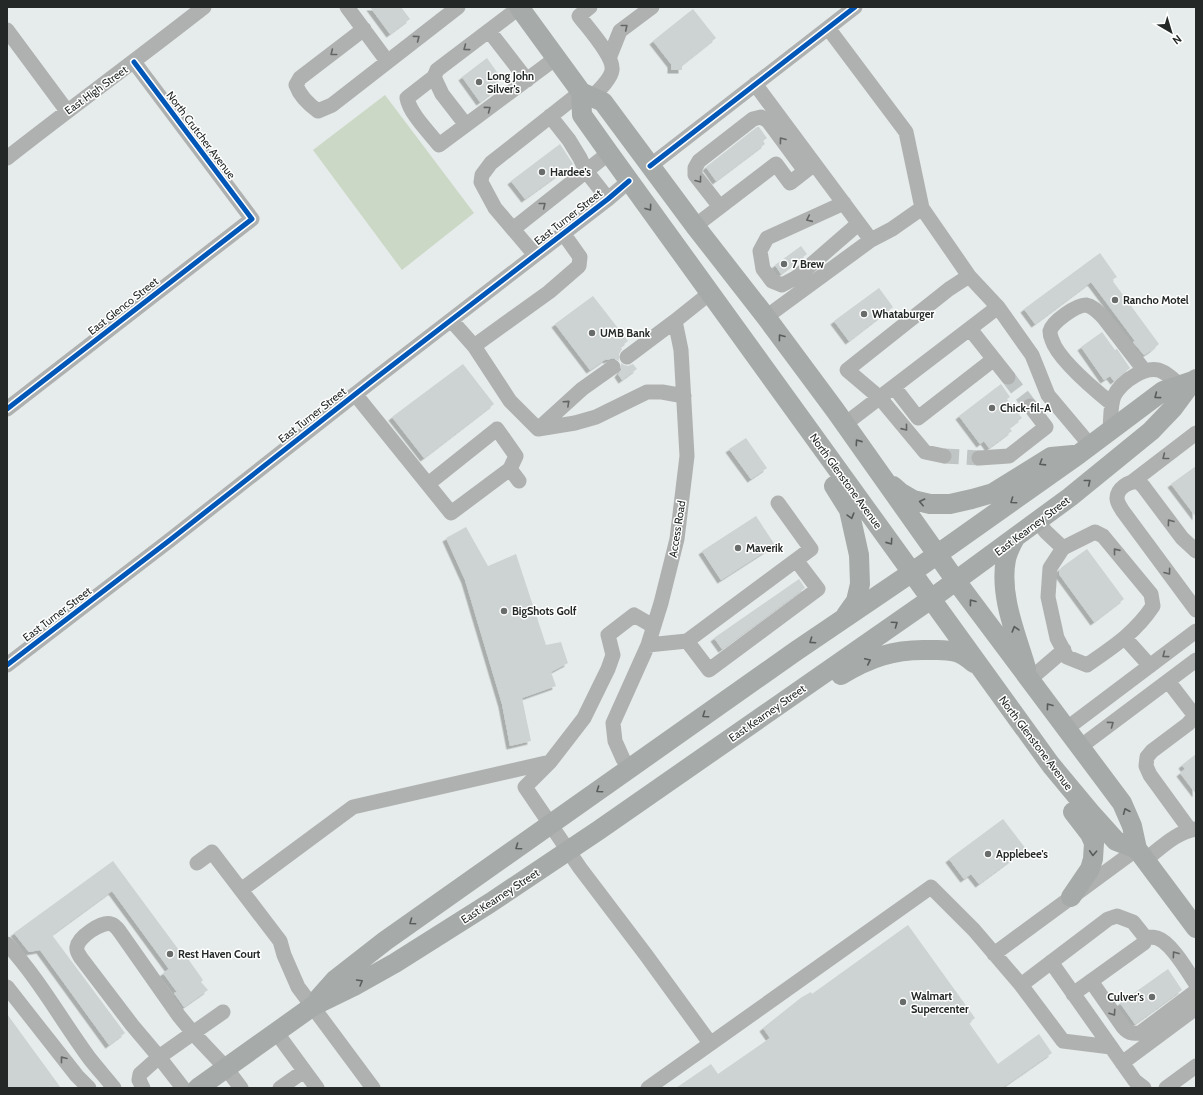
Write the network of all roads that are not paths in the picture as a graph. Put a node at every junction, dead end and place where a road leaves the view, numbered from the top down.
1 (204, 7) edge
2 (347, 7) edge
3 (520, 7) edge
4 (590, 7) edge
5 (652, 7) edge
6 (855, 7) edge
7 (449, 10) edge
8 (828, 28) junction
9 (364, 29) junction
10 (7, 30) edge
11 (489, 31) junction
12 (610, 56) junction
13 (556, 58) junction
14 (387, 61) junction
15 (134, 62) junction
16 (434, 78) junction
17 (527, 80) junction
18 (756, 84) junction
19 (587, 95) junction
20 (67, 111) junction
21 (582, 115) junction
22 (550, 116) junction
23 (466, 125) junction
24 (609, 153) junction
25 (7, 158) edge
26 (650, 166) junction
27 (810, 167) junction
28 (586, 171) junction
29 (629, 181) junction
30 (608, 199) junction
31 (844, 203) junction
32 (720, 207) junction
33 (922, 208) junction
34 (252, 219) joint
35 (858, 224) junction
36 (695, 226) junction
37 (513, 229) junction
38 (563, 234) junction
39 (871, 240) junction
40 (715, 252) junction
41 (535, 255) junction
42 (969, 276) junction
43 (710, 293) junction
44 (998, 308) junction
45 (728, 317) junction
46 (766, 317) junction
47 (451, 320) junction
48 (675, 321) junction
49 (970, 329) junction
50 (474, 346) junction
51 (627, 356) dead end
52 (994, 359) junction
53 (613, 367) dead end
54 (1144, 370) junction
55 (1008, 377) tunnel mouth
56 (1192, 382) edge
57 (894, 387) junction
58 (355, 394) junction
59 (684, 396) junction
60 (880, 398) junction
61 (1112, 404) junction
62 (1030, 406) tunnel mouth
63 (7, 409) edge
64 (845, 424) junction
65 (538, 429) junction
66 (1110, 430) junction
67 (1196, 433) edge
68 (1085, 450) junction
69 (944, 456) tunnel mouth
70 (979, 458) tunnel mouth
71 (880, 474) junction
72 (1132, 482) junction
73 (428, 484) junction
74 (778, 503) dead end
75 (1037, 521) junction
76 (1014, 538) junction
77 (1062, 548) junction
78 (1196, 551) edge
79 (936, 555) junction
80 (796, 560) junction
81 (911, 573) junction
82 (956, 581) junction
83 (931, 599) junction
84 (1196, 610) edge
85 (844, 619) junction
86 (653, 626) junction
87 (1196, 631) edge
88 (1125, 638) junction
89 (687, 640) junction
90 (648, 645) junction
91 (1064, 650) junction
92 (1196, 660) edge
93 (7, 665) edge
94 (979, 666) junction
95 (1150, 666) junction
96 (1029, 680) junction
97 (1168, 682) junction
98 (1196, 715) edge
99 (1066, 729) junction
100 (1029, 734) junction
101 (1080, 747) junction
102 (550, 762) junction
103 (630, 768) junction
104 (550, 824) junction
105 (1193, 829) edge
106 (599, 830) junction
107 (568, 851) junction
108 (1141, 854) junction
109 (197, 863) dead end
110 (240, 890) junction
111 (1071, 897) junction
112 (1196, 928) edge
113 (1145, 937) junction
114 (7, 944) edge
115 (994, 954) junction
116 (1050, 962) junction
117 (1091, 981) junction
118 (1196, 984) edge
119 (1021, 985) junction
120 (7, 987) edge
121 (1196, 991) edge
122 (1073, 994) junction
123 (313, 1006) junction
124 (1196, 1008) edge
125 (223, 1012) dead end
126 (276, 1032) junction
127 (193, 1033) junction
128 (710, 1043) junction
129 (1111, 1047) junction
130 (159, 1057) junction
131 (1122, 1063) junction
132 (1196, 1066) edge
133 (226, 1068) junction
134 (304, 1071) junction
135 (1135, 1086) edge
136 (89, 1088) edge
137 (114, 1088) edge
138 (143, 1088) edge
139 (183, 1088) edge
140 (198, 1088) edge
141 (241, 1088) edge
142 (280, 1088) edge
143 (317, 1088) edge
144 (373, 1088) edge
145 (648, 1088) edge
146 (1166, 1088) edge

1 - 15 street, East High Street
2 - 9 street
3 - 11 street
3 - 13 main road
4 - 12 street
12 -> 5 street
6 - 8 street
14 -> 7 street
8 - 18 street
8 - 33 street
9 - 14 street
9 -> 14 street
10 - 20 street
11 -> 16 street
11 - 17 street
12 - 19 street
13 - 17 street
13 - 19 main road
15 - 20 street, East High Street
15 - 34 street, North Crutcher Avenue
16 - 23 street
16 - 23 street
23 -> 17 street
18 - 26 street
18 - 27 street
19 - 21 main road
19 - 22 street
19 - 26 main road
20 - 25 street, East High Street
21 - 24 main road, North Glenstone Avenue
21 - 26 main road
22 - 28 street
22 - 37 street
24 - 28 street
24 - 29 main road, North Glenstone Avenue
26 - 36 main road
27 - 31 street
27 - 32 street
27 -> 32 street
28 - 30 street
37 -> 28 street
29 - 30 street, East Turner Street
29 - 40 main road
29 -> 43 main road, North Glenstone Avenue
30 - 38 street, East Turner Street
31 - 35 street
31 -> 35 street
32 - 36 street
33 - 39 street
33 - 42 street
34 - 63 street, East Glenco Street
35 - 39 street
36 - 40 main road
37 - 41 street
38 - 41 street, East Turner Street
38 - 50 street
39 - 46 street
40 - 46 main road
41 - 47 street, East Turner Street
42 - 44 street
42 - 60 street
43 - 45 main road, North Glenstone Avenue
43 - 48 street
44 - 49 street
44 - 68 street
45 -> 81 main road, North Glenstone Avenue
45 -> 85 main road
64 -> 46 main road
47 - 50 street
47 - 58 street, East Turner Street
48 - 51 street
48 - 59 street, Access Road
49 - 52 street
49 - 57 street
50 - 65 street
52 - 55 street
52 - 57 street
65 -> 53 street
54 - 56 street
54 - 61 street
54 - 61 street
56 -> 66 main road, East Kearney Street
75 -> 56 main road, East Kearney Street
57 - 60 street
58 - 73 street
58 - 93 street, East Turner Street
59 - 65 street
59 - 86 street, Access Road
60 - 64 street
60 -> 69 street
61 - 66 street
62 - 70 street
71 -> 64 main road
66 - 68 main road, East Kearney Street
67 -> 72 street
68 -> 71 main road
68 -> 79 main road, East Kearney Street
71 - 79 main road
78 -> 72 street
72 -> 84 street
73 - 73 street
74 - 80 street
75 - 76 main road, East Kearney Street
75 - 77 street
76 - 82 main road, East Kearney Street
96 -> 76 main road
88 -> 77 street
77 - 91 street
79 - 81 main road, East Kearney Street
79 - 82 main road
80 - 89 street
80 - 89 street
81 - 83 main road, North Glenstone Avenue
81 - 85 main road, East Kearney Street
82 - 83 main road, East Kearney Street
96 -> 82 main road
83 - 94 main road, North Glenstone Avenue
106 -> 83 main road, East Kearney Street
85 -> 103 main road, East Kearney Street
86 - 90 street, Access Road
86 - 102 street
87 -> 95 street
88 - 91 street
88 - 95 street
89 - 90 street
90 - 103 street, Access Road
91 - 96 street
92 - 97 street
94 - 100 main road, North Glenstone Avenue
106 -> 94 main road
95 - 99 street
99 -> 96 main road
97 - 98 street
101 -> 97 street
98 - 105 street
99 - 101 main road
100 - 108 main road, North Glenstone Avenue
100 -> 111 main road
108 -> 101 main road
102 - 104 street
102 - 110 street
103 -> 104 main road, East Kearney Street
104 - 107 street
104 -> 123 main road, East Kearney Street
105 - 108 street
106 - 107 main road, East Kearney Street
123 -> 107 main road, East Kearney Street
107 - 128 street
108 - 111 street
108 - 112 main road
109 - 110 street
110 - 123 street
111 - 115 street
113 - 116 street
113 - 117 street
118 -> 113 street
114 - 137 street
115 - 119 street
115 - 128 street
116 - 119 street
116 - 122 street
117 -> 121 street
117 - 122 street
119 - 129 street
136 -> 120 street
122 - 129 street
123 - 126 main road, East Kearney Street
123 - 144 street
124 - 131 street
125 - 127 street
126 - 133 main road, East Kearney Street
126 - 134 street
127 - 130 street
127 - 130 street
127 - 133 street
128 - 145 street
129 - 131 street
130 - 138 street
130 - 139 street
131 - 135 street
132 - 146 street
133 - 140 main road, East Kearney Street
133 - 141 street
134 - 142 street
134 - 143 street

